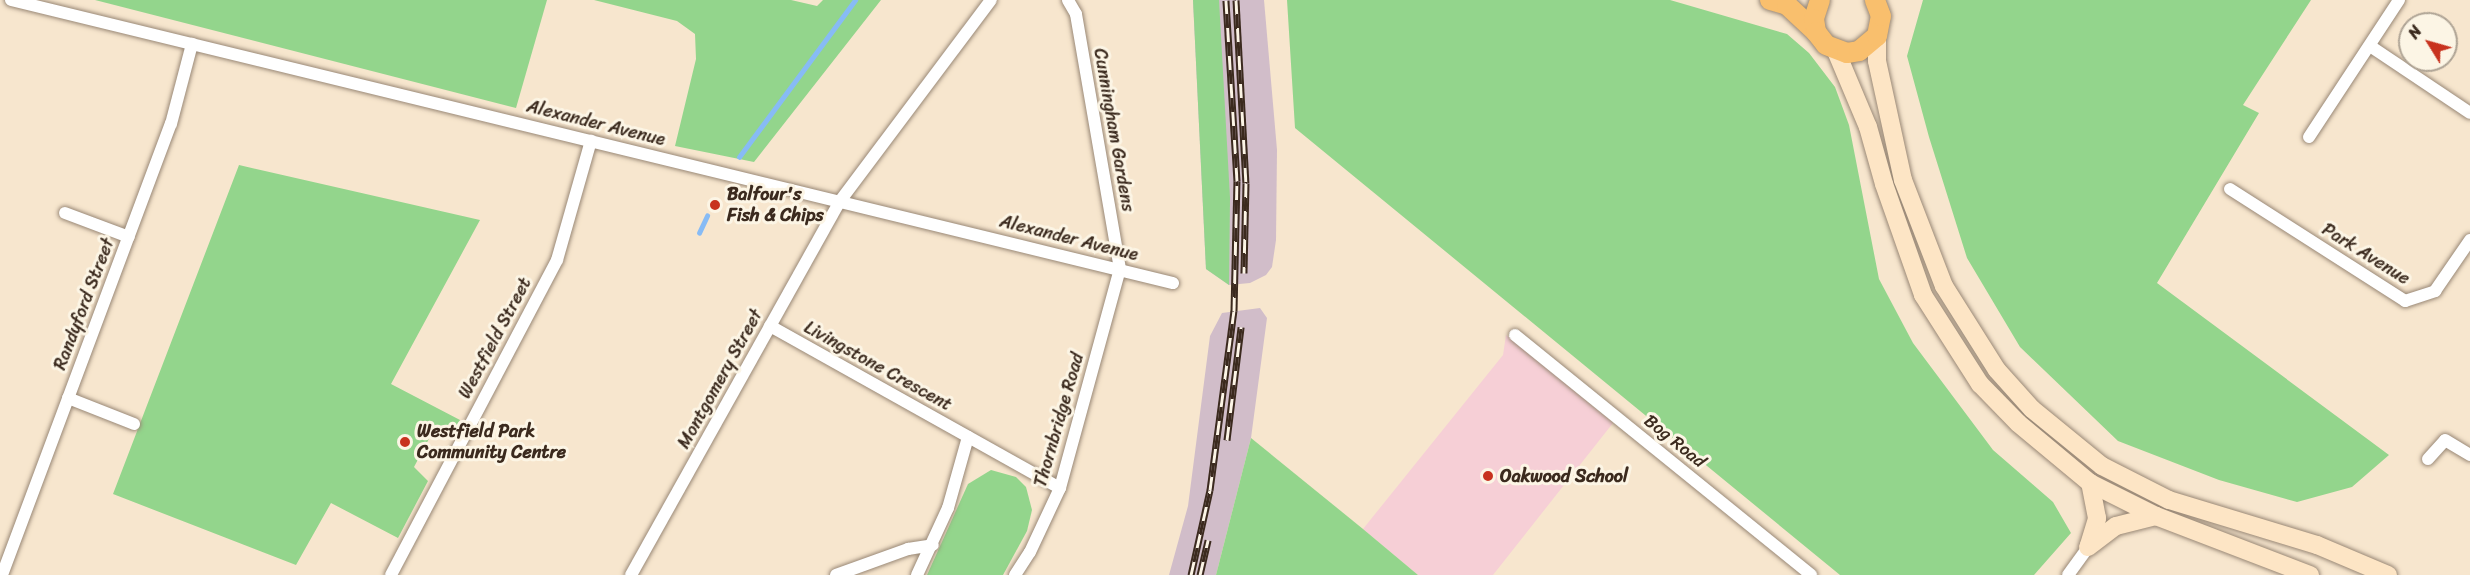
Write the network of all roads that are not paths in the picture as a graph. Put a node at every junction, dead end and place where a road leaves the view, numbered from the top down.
1 (11, 0) edge
2 (991, 0) edge
3 (1068, 0) edge
4 (1820, 0) edge
5 (2398, 0) edge
6 (1787, 2) edge
7 (1883, 5) edge
8 (1816, 32) junction
9 (1876, 36) junction
10 (192, 44) junction
11 (2370, 46) junction
12 (1836, 51) junction
13 (2470, 113) edge
14 (2309, 137) dead end
15 (591, 141) junction
16 (2230, 189) dead end
17 (840, 201) junction
18 (65, 213) dead end
19 (129, 237) junction
20 (2470, 240) edge
21 (1120, 269) junction
22 (1173, 283) dead end
23 (770, 326) junction
24 (1515, 336) dead end
25 (68, 399) junction
26 (134, 424) dead end
27 (968, 437) junction
28 (2470, 455) edge
29 (2428, 459) dead end
30 (2090, 483) junction
31 (1060, 488) junction
32 (2156, 516) junction
33 (933, 545) junction
34 (2088, 547) junction
35 (2, 575) edge
36 (392, 575) edge
37 (631, 575) edge
38 (836, 575) edge
39 (917, 575) edge
40 (1015, 575) edge
41 (1811, 575) edge
42 (2068, 575) edge
43 (2310, 575) edge
44 (2388, 575) edge

1 - 10 street, Alexander Avenue
2 - 17 street
3 - 21 street, Cunningham Gardens
4 - 8 main road
5 - 11 street
6 - 8 main road
7 - 9 main road
8 - 12 main road
9 - 12 main road
9 - 44 main road
10 - 15 street, Alexander Avenue
10 - 19 street, Randyford Street
11 - 13 street
11 - 14 street
12 - 30 main road
15 - 17 street, Alexander Avenue
15 - 36 street, Westfield Street
16 - 20 street, Park Avenue
17 - 21 street, Alexander Avenue
17 - 23 street, Montgomery Street
18 - 19 street
19 - 25 street, Randyford Street
21 - 22 street, Alexander Avenue
21 - 31 street, Thornbridge Road
23 - 27 street, Livingstone Crescent
23 - 37 street, Montgomery Street
24 - 41 street, Bog Road
25 - 26 street
25 - 35 street, Randyford Street
27 - 31 street, Livingstone Crescent
27 - 33 street
28 - 29 street
30 - 32 main road
30 - 34 main road
31 - 40 street, Thornbridge Road
32 - 34 main road
32 - 43 main road
33 - 38 street
33 - 39 street
34 - 42 street

